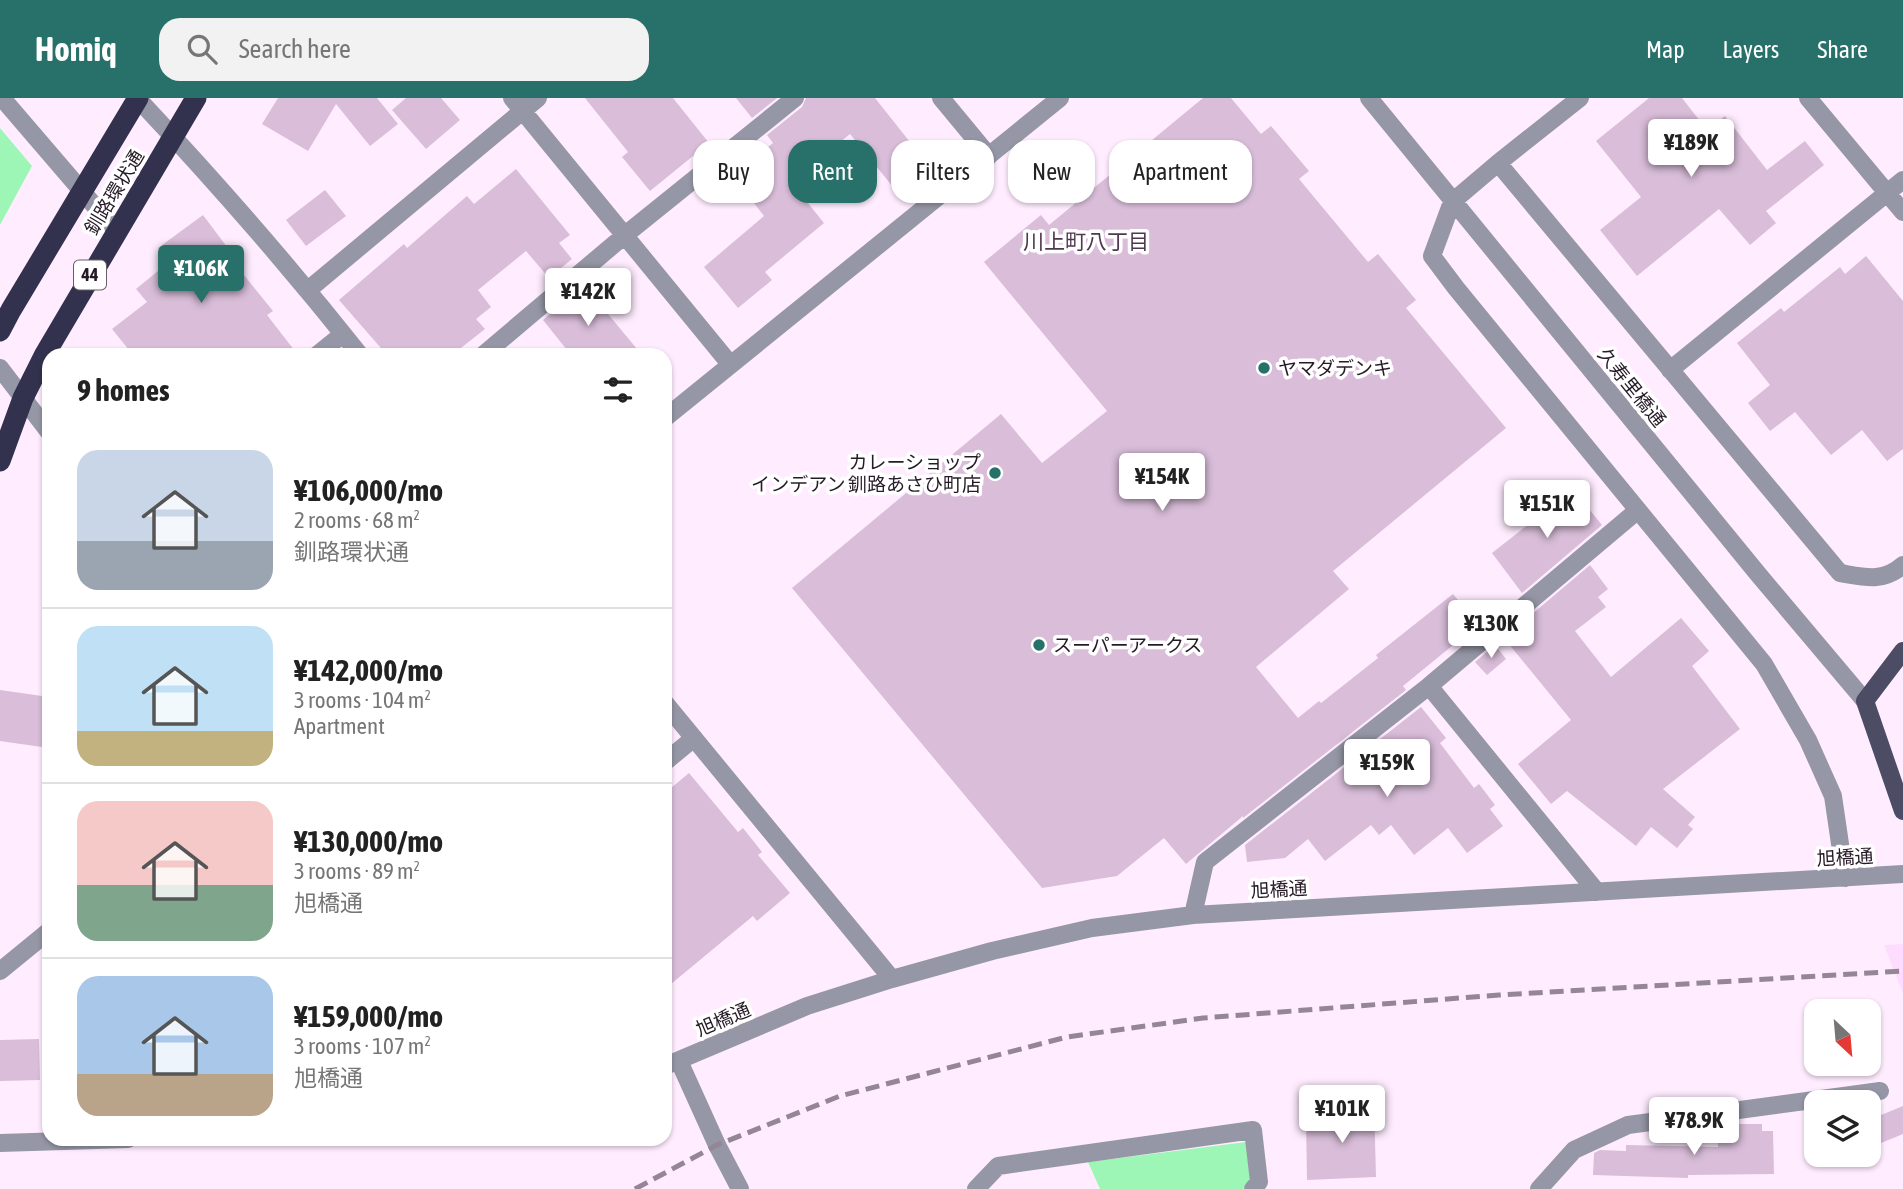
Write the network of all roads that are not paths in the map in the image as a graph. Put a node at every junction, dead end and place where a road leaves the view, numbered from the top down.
1 (2, 98) edge
2 (138, 98) edge
3 (196, 98) edge
4 (538, 98) edge
5 (795, 98) edge
6 (941, 98) edge
7 (1060, 98) edge
8 (1369, 98) edge
9 (1580, 98) edge
10 (1808, 98) edge
11 (517, 104) edge
12 (174, 137) junction
13 (976, 140) edge
14 (994, 152) edge
15 (1498, 163) junction
16 (1903, 180) edge
17 (1887, 192) junction
18 (82, 193) junction
19 (1452, 202) junction
20 (930, 203) edge
21 (1903, 212) edge
22 (117, 232) junction
23 (625, 235) junction
24 (308, 290) junction
25 (0, 331) edge
26 (343, 334) junction
27 (49, 348) edge
28 (326, 348) edge
29 (354, 348) edge
30 (491, 348) edge
31 (42, 360) edge
32 (730, 364) junction
33 (0, 368) edge
34 (1670, 370) junction
35 (23, 398) junction
36 (672, 412) edge
37 (42, 423) edge
38 (0, 461) edge
39 (1638, 510) junction
40 (1903, 565) edge
41 (1903, 651) edge
42 (1429, 686) junction
43 (1865, 701) junction
44 (672, 711) edge
45 (694, 738) junction
46 (672, 756) edge
47 (1903, 811) edge
48 (1903, 874) edge
49 (1845, 878) junction
50 (1597, 892) junction
51 (1193, 915) junction
52 (42, 937) edge
53 (0, 971) edge
54 (892, 979) junction
55 (672, 1064) edge
56 (1804, 1101) edge
57 (42, 1142) edge
58 (0, 1143) edge
59 (740, 1189) edge
60 (976, 1189) edge
61 (1253, 1189) edge
62 (1539, 1189) edge

1 - 18 street
2 - 12 street
2 - 18 highway, 釧路環状通 / 44
3 - 12 highway, 釧路環状通 / 44
4 - 11 street
5 - 23 street
6 - 13 street
7 - 14 street
8 - 19 street, 久寿里橋通
9 - 15 street
10 - 17 street
11 - 23 street
11 - 24 street
12 - 22 highway, 釧路環状通 / 44
12 - 24 street
15 - 19 street
15 - 34 street
16 - 17 street
17 - 21 street
17 - 34 street
18 - 22 street
18 - 25 highway, 釧路環状通 / 44
19 - 39 street
19 - 43 street, 久寿里橋通
20 - 32 street
22 - 27 highway, 釧路環状通 / 44
23 - 30 street
23 - 32 street
24 - 26 street
26 - 28 street
26 - 29 street
31 - 35 highway, 釧路環状通 / 44
32 - 36 street
33 - 35 street
34 - 40 street
35 - 37 street
35 - 38 highway, 釧路環状通 / 44
39 - 42 street
39 - 49 street
41 - 43 main road
42 - 50 street
42 - 51 street
43 - 47 main road
44 - 45 street
45 - 46 street
45 - 54 street
48 - 49 street, 旭橋通
49 - 50 street, 旭橋通
50 - 51 street, 旭橋通
51 - 54 street, 旭橋通
52 - 53 street
54 - 55 street, 旭橋通
55 - 59 street
56 - 62 street
57 - 58 street
60 - 61 street

